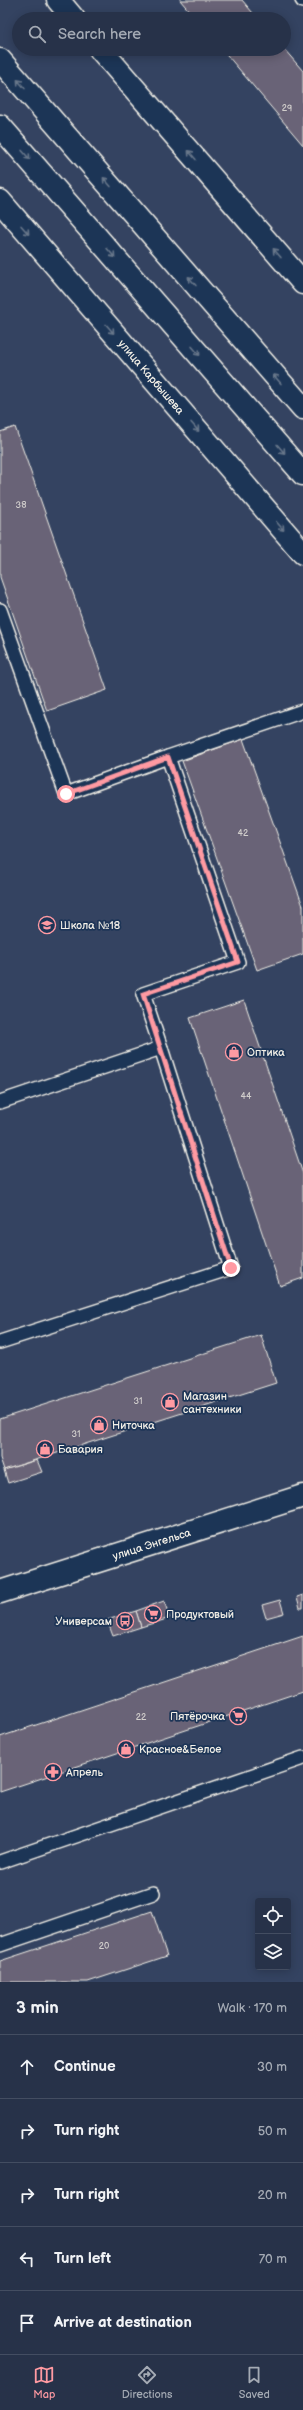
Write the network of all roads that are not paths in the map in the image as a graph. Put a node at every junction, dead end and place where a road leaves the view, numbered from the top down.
1 (58, 0) edge
2 (68, 12) edge
3 (106, 56) edge
4 (0, 60) edge
5 (0, 126) edge
6 (0, 201) edge
7 (303, 283) edge
8 (303, 408) edge
9 (303, 474) edge
10 (303, 553) edge
11 (0, 610) edge
12 (303, 710) edge
13 (168, 757) junction
14 (161, 1048) junction
15 (0, 1102) edge
16 (0, 1342) edge
17 (303, 1496) edge
18 (0, 1592) edge
19 (303, 1758) edge
20 (0, 1862) edge
21 (153, 1894) dead end
22 (0, 1945) edge

1 - 2 street
7 -> 3 street
8 -> 4 street
5 -> 9 street
6 -> 10 street, улица Карбышева
11 - 13 lane
12 - 13 lane
13 - 14 lane
14 - 15 lane
14 - 16 lane
17 - 18 street, улица Энгельса
19 - 20 lane
21 - 22 lane

